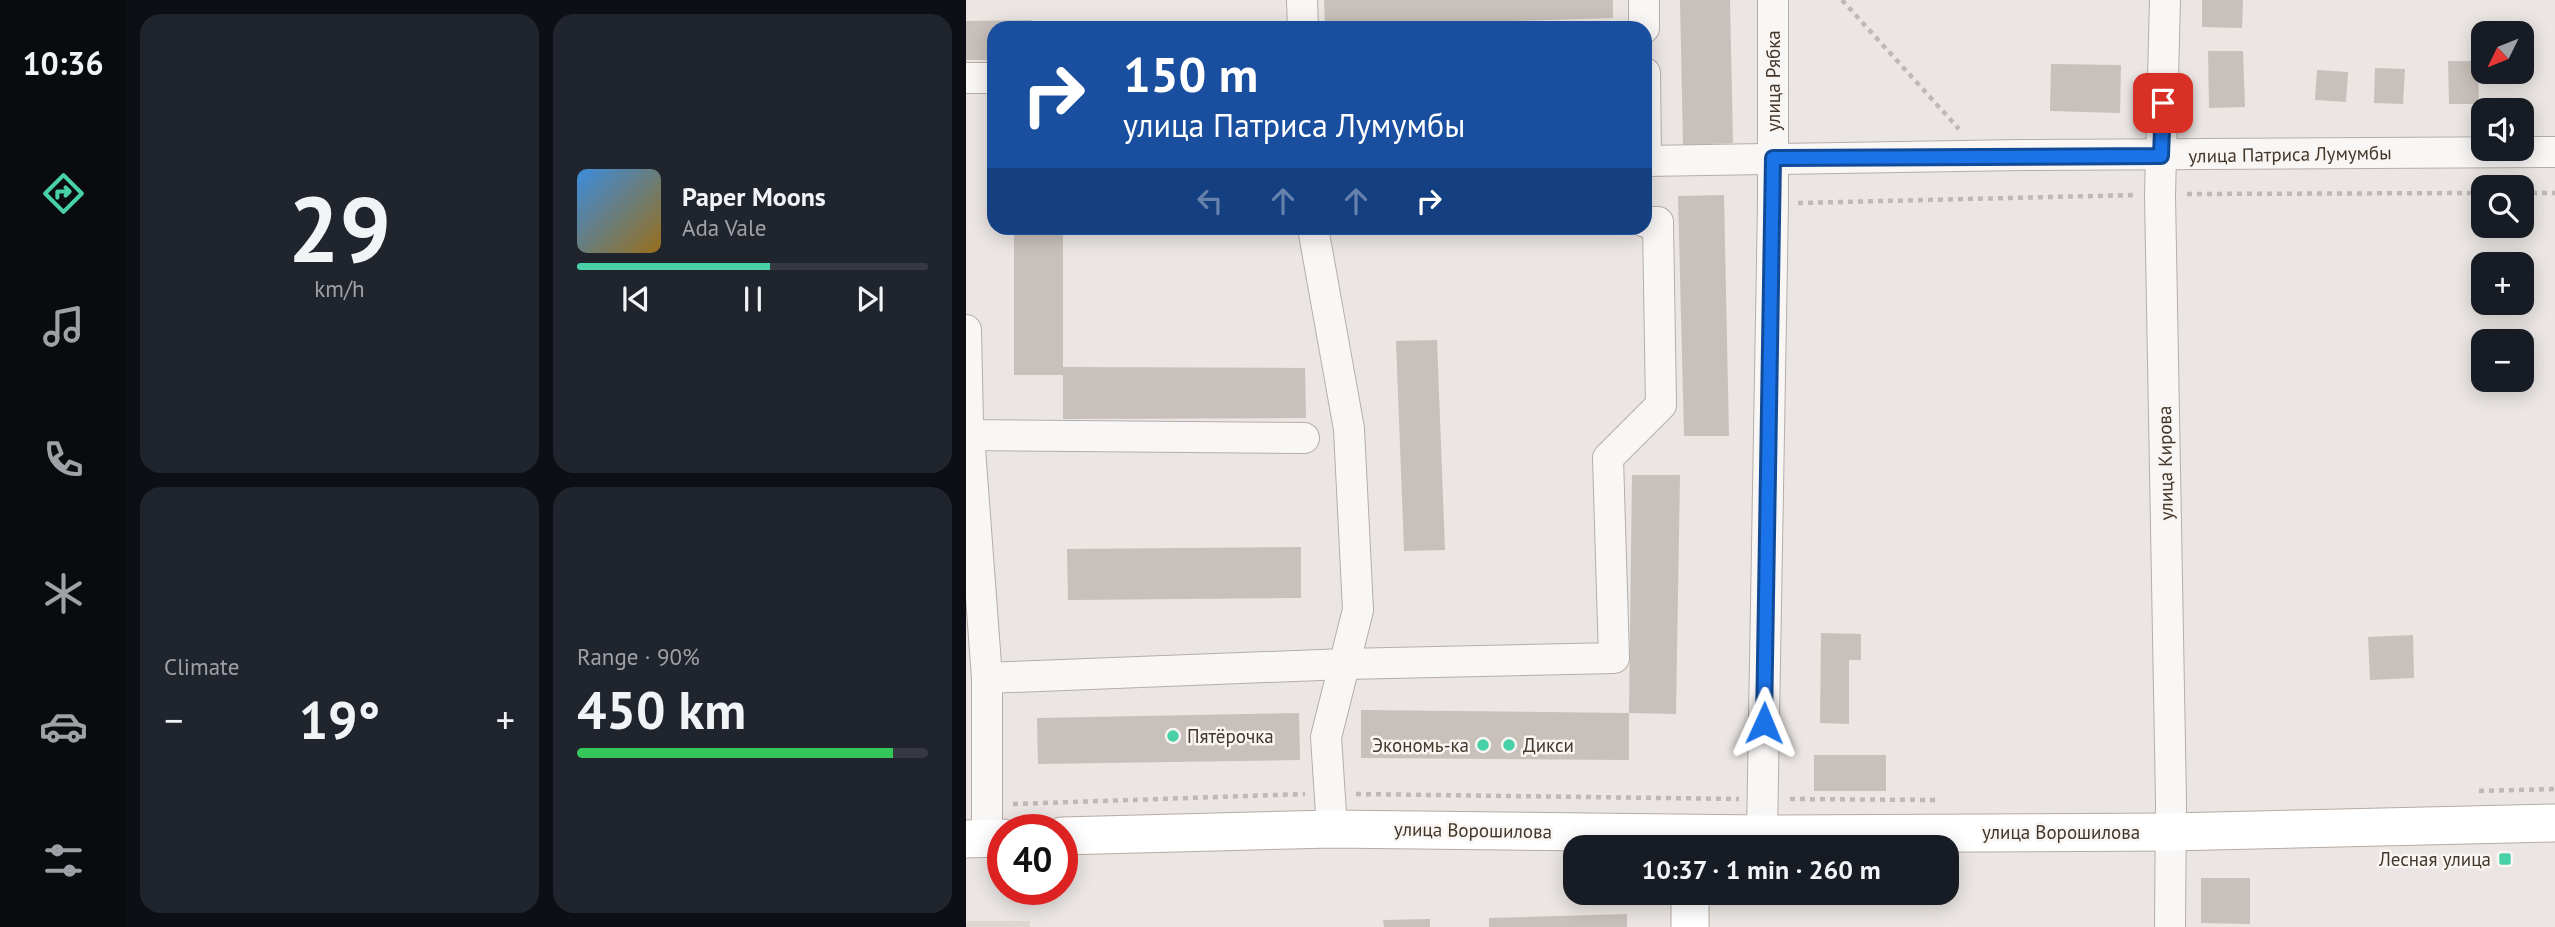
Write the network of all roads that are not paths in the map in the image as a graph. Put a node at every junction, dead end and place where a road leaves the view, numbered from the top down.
1 (1302, 0) edge
2 (1644, 0) edge
3 (1773, 0) edge
4 (2165, 0) edge
5 (1303, 21) edge
6 (1644, 21) edge
7 (966, 78) edge
8 (987, 78) edge
9 (966, 102) edge
10 (2555, 152) edge
11 (2161, 156) junction
12 (1773, 158) junction
13 (1652, 161) edge
14 (1652, 222) edge
15 (1314, 235) edge
16 (966, 330) edge
17 (968, 428) edge
18 (1304, 438) dead end
19 (975, 638) edge
20 (1345, 664) junction
21 (987, 678) junction
22 (2555, 822) edge
23 (1332, 829) junction
24 (2171, 832) junction
25 (1762, 834) junction
26 (1750, 835) edge
27 (1078, 836) edge
28 (1563, 836) edge
29 (985, 838) edge
30 (1690, 905) edge
31 (1690, 927) edge
32 (2170, 927) edge

1 - 5 street
2 - 6 street
3 - 12 street, улица Рябка
4 - 11 street, улица Кирова
7 - 8 street
7 - 9 street
10 - 11 street, улица Патриса Лумумбы
11 - 12 street, улица Патриса Лумумбы
11 - 24 street, улица Кирова
12 - 13 street, улица Патриса Лумумбы
12 - 25 street, улица Рябка
14 - 20 street
15 - 20 street
16 - 17 street
17 - 18 street
17 - 19 street
19 - 21 street
20 - 21 street
20 - 23 street
21 - 29 street
22 - 24 main road, улица Ворошилова
23 - 27 main road, улица Ворошилова
23 - 28 main road, улица Ворошилова
24 - 25 main road, улица Ворошилова
24 - 32 street, улица Кирова
25 - 26 main road, улица Ворошилова
30 - 31 main road

